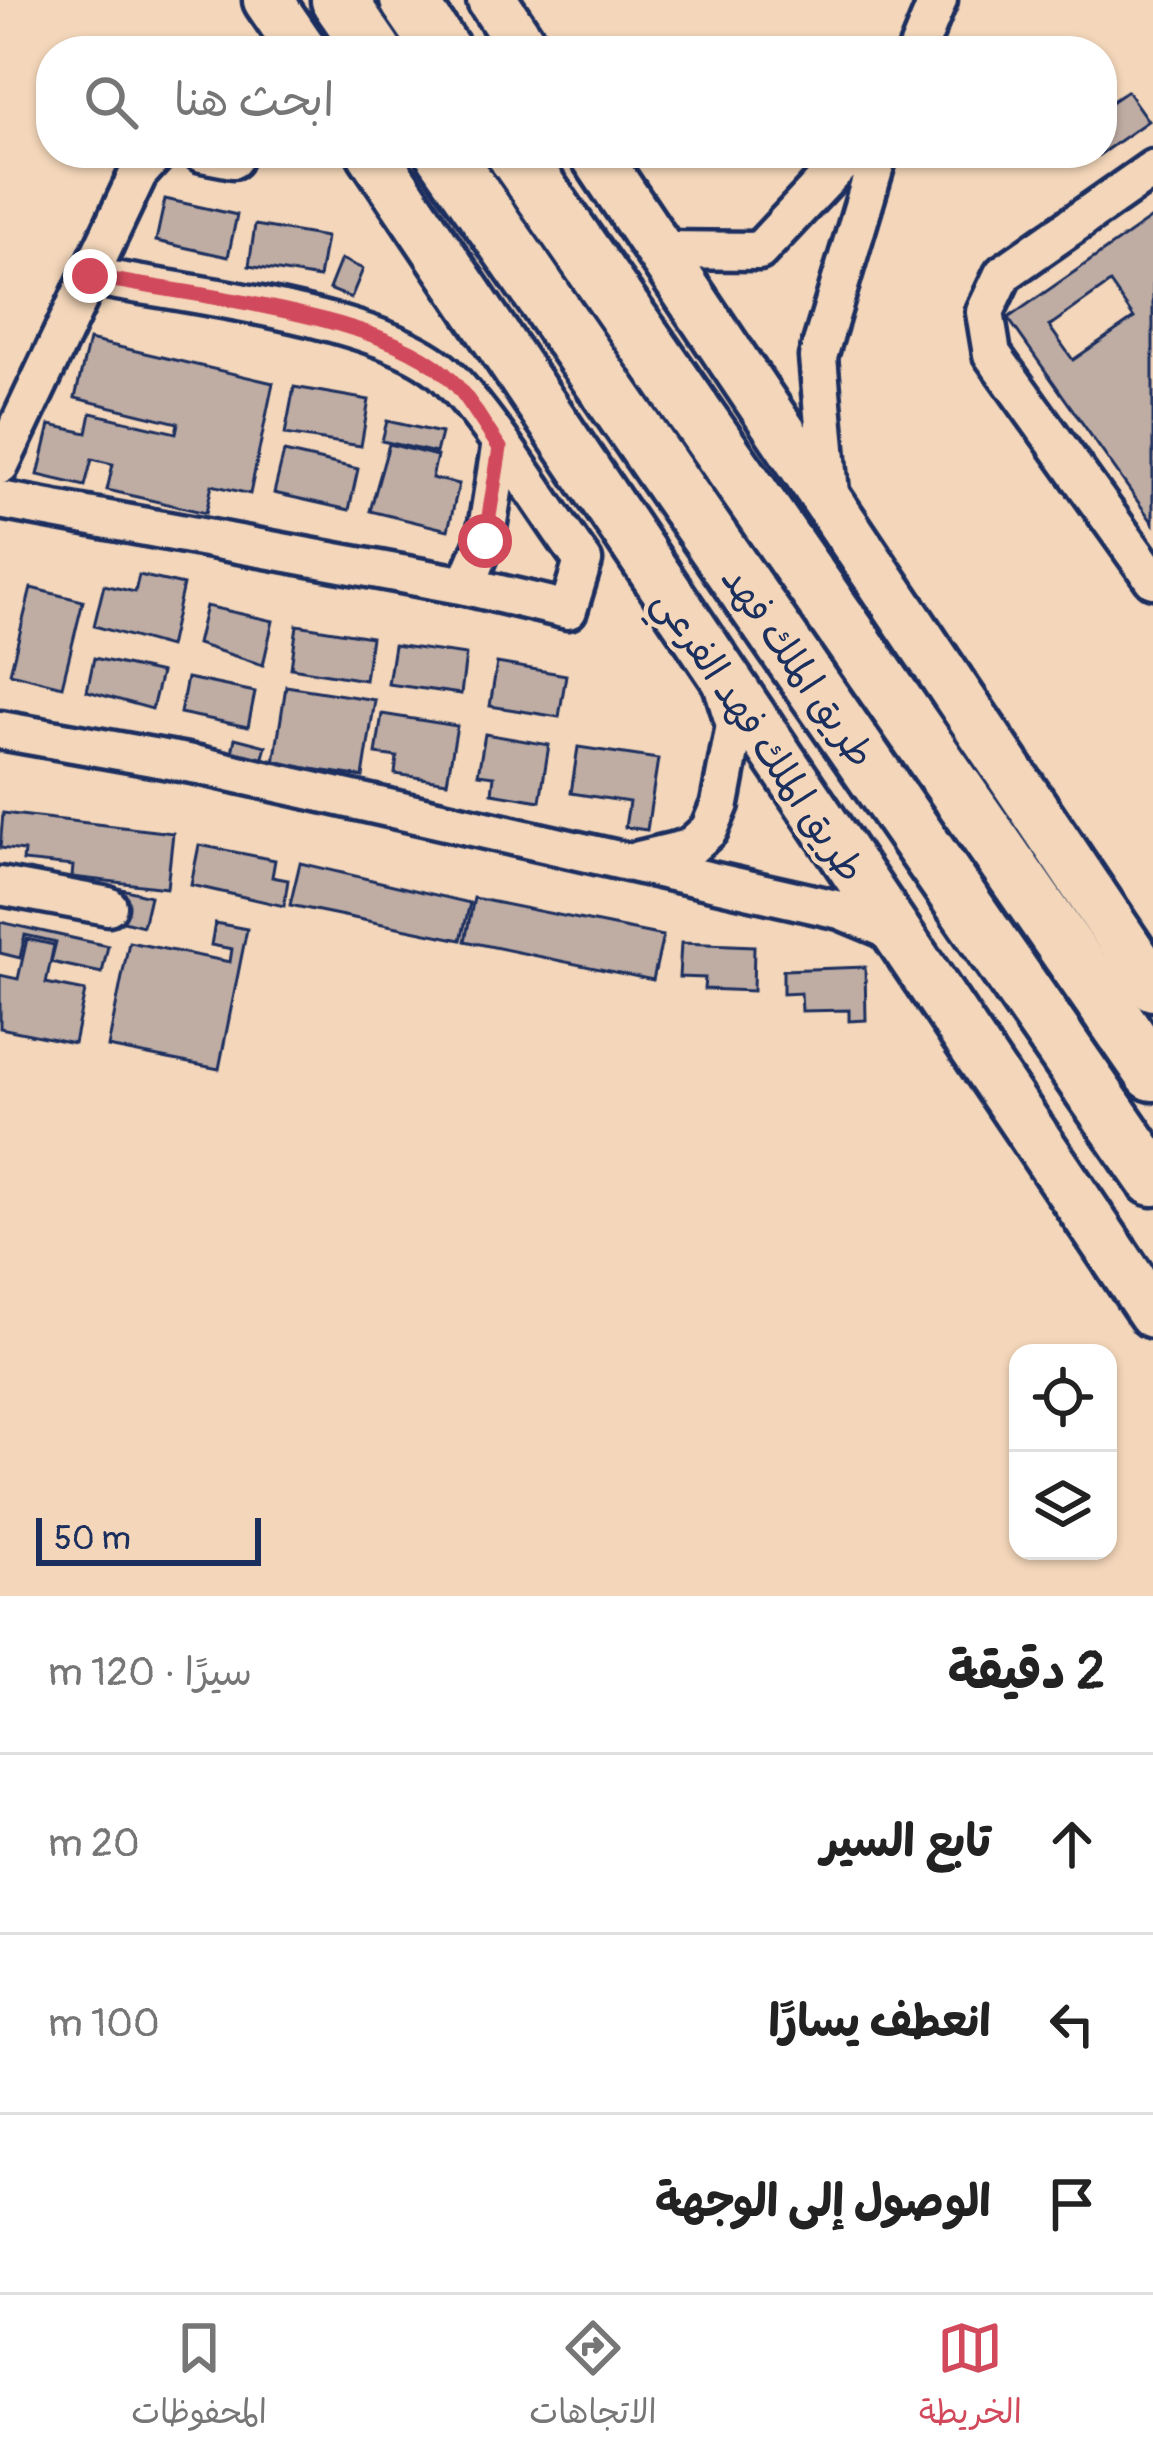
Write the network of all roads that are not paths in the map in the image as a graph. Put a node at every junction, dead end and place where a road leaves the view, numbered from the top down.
1 (268, 0) edge
2 (339, 0) edge
3 (408, 0) edge
4 (492, 0) edge
5 (938, 0) edge
6 (293, 36) edge
7 (364, 36) edge
8 (433, 36) edge
9 (516, 36) edge
10 (923, 36) edge
11 (144, 168) edge
12 (382, 168) edge
13 (454, 168) edge
14 (524, 168) edge
15 (604, 168) edge
16 (837, 168) edge
17 (875, 168) edge
18 (1153, 169) edge
19 (658, 250) junction
20 (90, 276) junction
21 (500, 448) junction
22 (0, 465) edge
23 (0, 500) edge
24 (832, 508) junction
25 (1153, 579) edge
26 (466, 586) junction
27 (720, 678) junction
28 (0, 730) edge
29 (629, 862) junction
30 (0, 886) edge
31 (108, 906) dead end
32 (893, 932) junction
33 (1153, 986) edge
34 (1153, 1073) edge
35 (1153, 1178) edge
36 (1153, 1313) edge

1 - 6 main road
2 - 7 highway
3 - 8 highway
4 - 9 main road
5 - 10 street
11 - 20 street
12 - 27 main road, طريق الملك فهد الفرعي
13 - 35 highway, طريق الملك فهد
14 - 34 highway, طريق الملك فهد
15 - 19 main road
16 - 19 street
17 - 24 street
18 - 25 street
19 - 24 main road
20 - 21 street
20 - 22 street
21 - 26 street
21 - 26 street
23 - 26 street
24 - 33 main road
27 - 29 street
27 - 32 main road, طريق الملك فهد الفرعي
28 - 29 street
29 - 32 street
30 - 31 street
32 - 36 main road, طريق الملك فهد الفرعي

